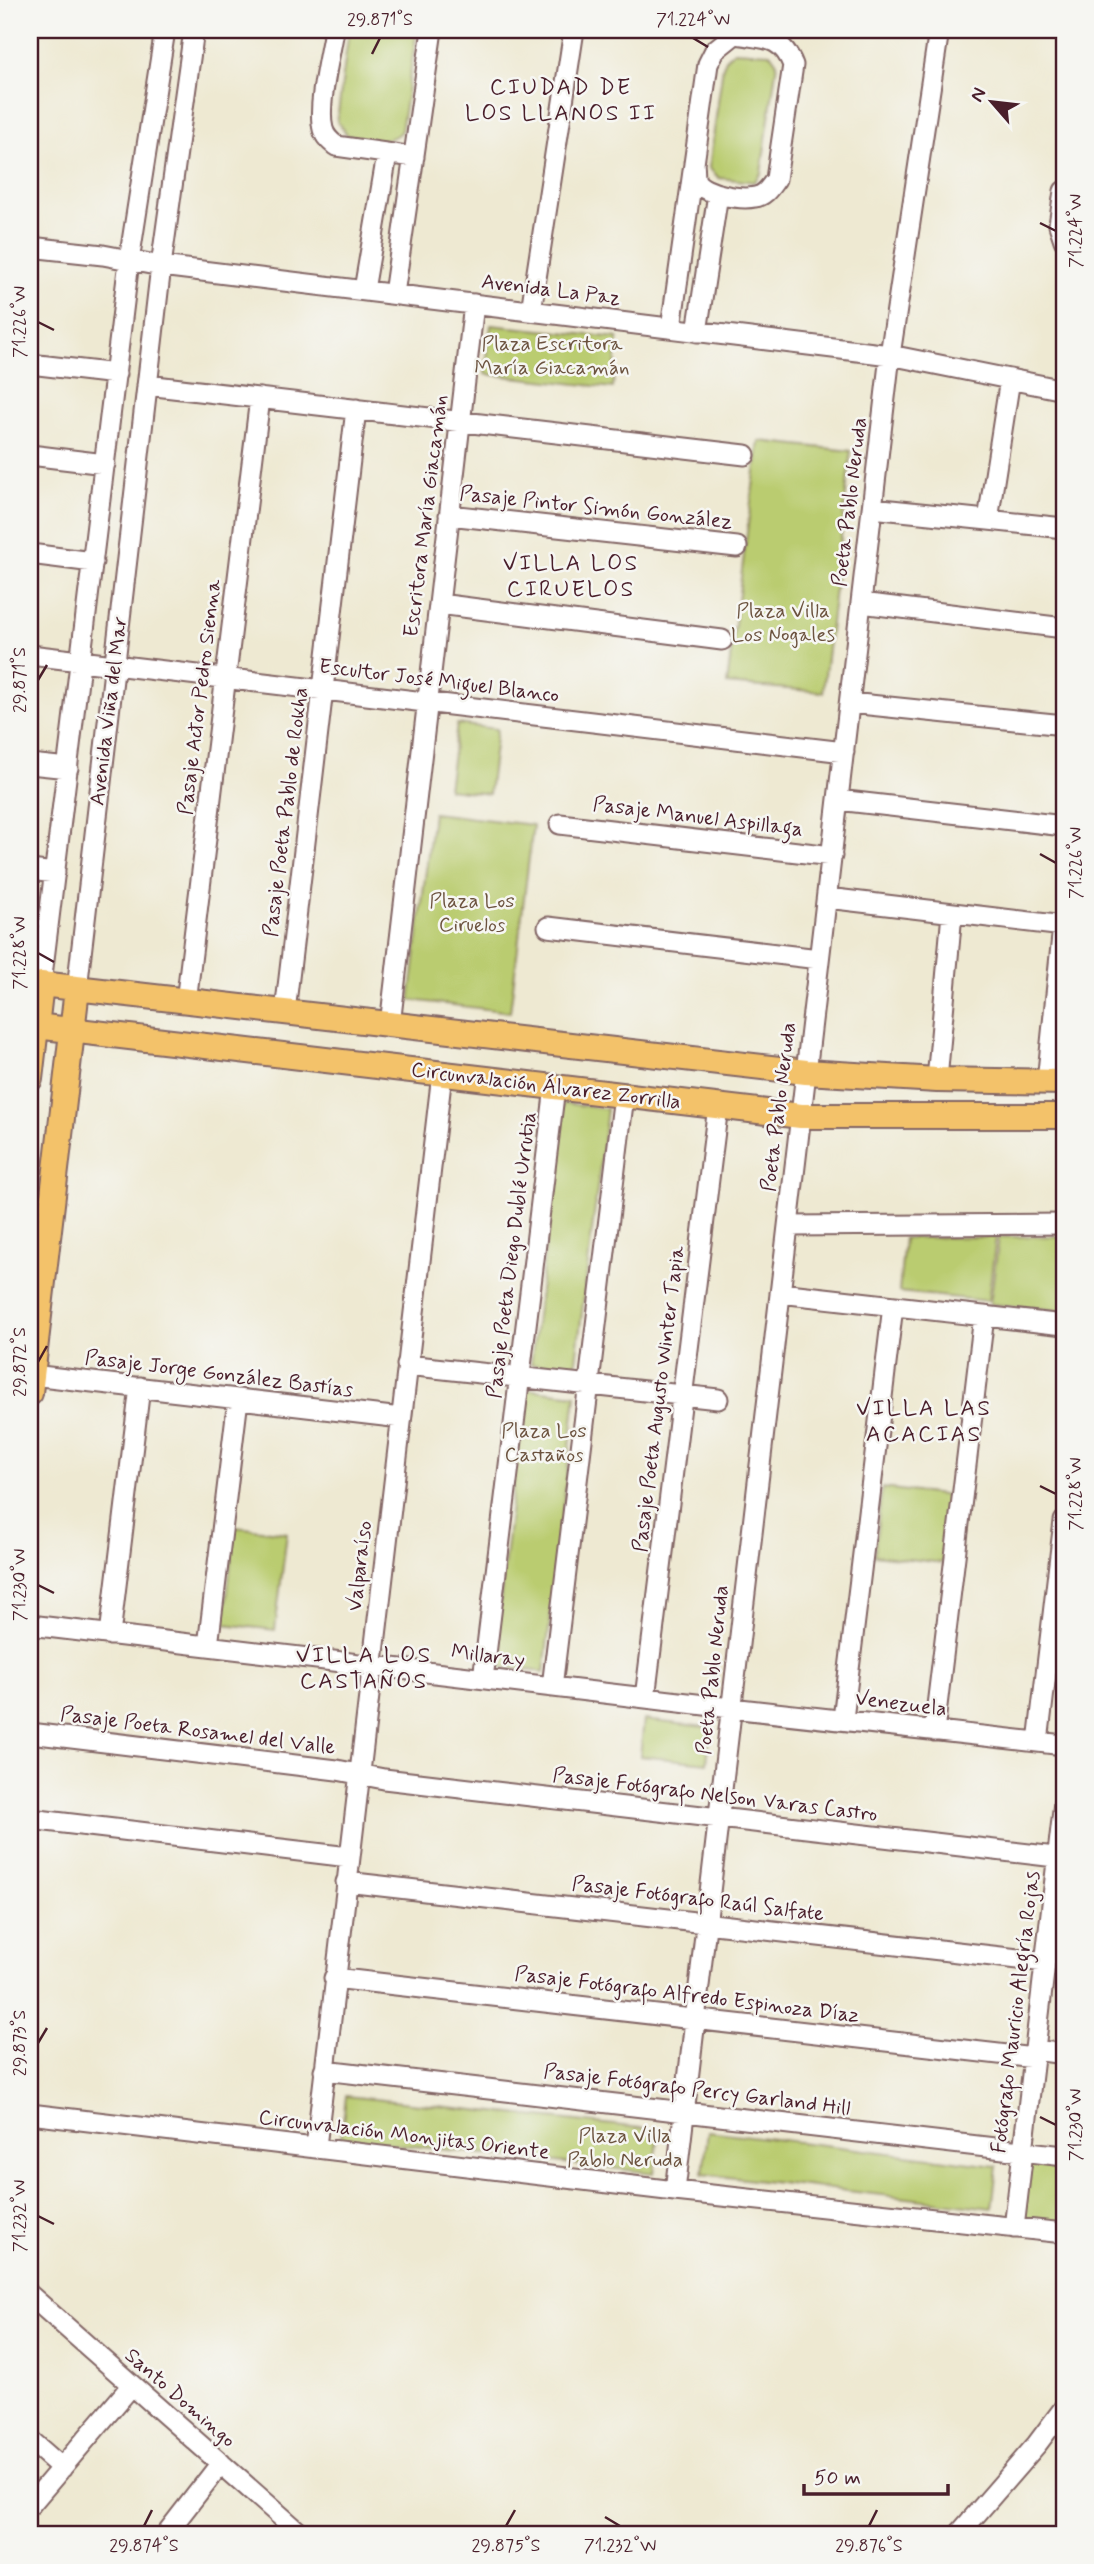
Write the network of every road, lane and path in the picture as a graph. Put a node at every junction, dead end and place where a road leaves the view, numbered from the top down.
1 (165, 30) edge
2 (194, 30) edge
3 (334, 30) edge
4 (432, 30) edge
5 (574, 30) edge
6 (939, 30) edge
7 (387, 155) junction
8 (414, 157) junction
9 (694, 163) junction
10 (1064, 191) edge
11 (718, 194) junction
12 (1064, 240) edge
13 (30, 247) edge
14 (130, 261) junction
15 (161, 266) junction
16 (364, 290) junction
17 (394, 294) junction
18 (474, 304) junction
19 (531, 311) junction
20 (671, 328) junction
21 (697, 332) junction
22 (890, 355) junction
23 (30, 364) edge
24 (116, 374) junction
25 (1010, 379) junction
26 (147, 385) junction
27 (1064, 390) edge
28 (260, 398) junction
29 (356, 409) junction
30 (460, 421) junction
31 (745, 455) dead end
32 (30, 456) edge
33 (105, 464) junction
34 (872, 508) junction
35 (449, 514) junction
36 (988, 520) junction
37 (1064, 528) edge
38 (737, 547) dead end
39 (30, 554) edge
40 (93, 562) junction
41 (861, 603) junction
42 (439, 604) junction
43 (1064, 628) edge
44 (722, 640) dead end
45 (30, 655) edge
46 (81, 661) junction
47 (114, 665) junction
48 (225, 678) junction
49 (323, 690) junction
50 (428, 702) junction
51 (850, 703) junction
52 (1064, 725) edge
53 (844, 752) junction
54 (30, 764) edge
55 (68, 768) junction
56 (838, 800) junction
57 (560, 824) dead end
58 (1064, 826) edge
59 (832, 856) junction
60 (30, 870) edge
61 (55, 873) junction
62 (827, 898) junction
63 (953, 913) junction
64 (1064, 926) edge
65 (548, 927) dead end
66 (819, 959) junction
67 (36, 984) edge
68 (77, 989) junction
69 (186, 1002) junction
70 (285, 1012) junction
71 (33, 1025) edge
72 (390, 1025) junction
73 (72, 1030) junction
74 (806, 1073) junction
75 (442, 1074) junction
76 (30, 1079) edge
77 (936, 1080) junction
78 (1056, 1082) edge
79 (555, 1087) junction
80 (624, 1095) junction
81 (718, 1106) junction
82 (801, 1116) junction
83 (1064, 1116) edge
84 (1064, 1224) edge
85 (788, 1226) junction
86 (780, 1293) junction
87 (893, 1306) junction
88 (984, 1316) junction
89 (1064, 1325) edge
90 (407, 1365) junction
91 (520, 1377) junction
92 (31, 1384) edge
93 (589, 1385) junction
94 (140, 1388) junction
95 (682, 1395) junction
96 (238, 1399) junction
97 (718, 1399) dead end
98 (401, 1418) junction
99 (1064, 1521) edge
100 (30, 1625) edge
101 (110, 1634) junction
102 (208, 1646) junction
103 (371, 1666) junction
104 (483, 1679) junction
105 (552, 1687) junction
106 (645, 1698) junction
107 (732, 1707) junction
108 (843, 1719) junction
109 (934, 1731) junction
110 (30, 1733) edge
111 (1038, 1742) junction
112 (1064, 1745) edge
113 (361, 1776) junction
114 (1064, 1802) edge
115 (30, 1819) edge
116 (719, 1819) junction
117 (349, 1857) junction
118 (1061, 1858) edge
119 (346, 1882) junction
120 (707, 1923) junction
121 (1052, 1957) edge
122 (334, 1978) junction
123 (696, 2019) junction
124 (1034, 2054) junction
125 (1064, 2054) edge
126 (324, 2070) junction
127 (684, 2112) junction
128 (30, 2114) edge
129 (316, 2147) junction
130 (1023, 2151) junction
131 (1064, 2155) edge
132 (675, 2191) junction
133 (1014, 2228) junction
134 (1064, 2234) edge
135 (30, 2295) edge
136 (132, 2385) junction
137 (1064, 2408) edge
138 (30, 2440) edge
139 (221, 2463) junction
140 (62, 2469) junction
141 (30, 2505) edge
142 (166, 2534) edge
143 (301, 2534) edge
144 (959, 2534) edge

1 - 14 street, Avenida Viña del Mar
2 - 15 street, Avenida Viña del Mar
3 - 7 street
4 - 8 street
5 - 19 street
6 - 22 street, Poeta Pablo Neruda
7 - 8 street
7 - 16 street
8 - 17 street
9 - 11 street
9 - 11 street
9 - 20 street
10 - 12 street
11 - 21 street
13 - 14 street, Avenida La Paz
14 - 15 street, Avenida La Paz
14 - 24 street, Avenida Viña del Mar
15 - 16 street, Avenida La Paz
15 - 26 street, Avenida Viña del Mar
16 - 17 street, Avenida La Paz
17 - 18 street, Avenida La Paz
18 - 19 street, Avenida La Paz
18 - 30 street, Escritora María Giacamán
19 - 20 street, Avenida La Paz
20 - 21 street, Avenida La Paz
21 - 22 street, Avenida La Paz
22 - 25 street, Avenida La Paz
22 - 34 street, Poeta Pablo Neruda
23 - 24 street
24 - 33 street, Avenida Viña del Mar
25 - 27 street, Avenida La Paz
25 - 36 street
26 - 28 street
26 - 47 street, Avenida Viña del Mar
28 - 29 street
28 - 48 street, Pasaje Actor Pedro Sienna
29 - 30 street
29 - 49 street, Pasaje Poeta Pablo de Rokha
30 - 31 street
30 - 35 street, Escritora María Giacamán
32 - 33 street
33 - 40 street, Avenida Viña del Mar
34 - 36 street
34 - 41 street, Poeta Pablo Neruda
35 - 38 street, Pasaje Pintor Simón González
35 - 42 street, Escritora María Giacamán
36 - 37 street
39 - 40 street
40 - 46 street, Avenida Viña del Mar
41 - 43 street
41 - 51 street, Poeta Pablo Neruda
42 - 44 street
42 - 50 street, Escritora María Giacamán
45 - 46 street, Escultor José Miguel Blanco
46 - 47 street, Escultor José Miguel Blanco
46 - 55 street, Avenida Viña del Mar
47 - 48 street, Escultor José Miguel Blanco
47 - 68 street, Avenida Viña del Mar
48 - 49 street, Escultor José Miguel Blanco
48 - 69 street, Pasaje Actor Pedro Sienna
49 - 50 street, Escultor José Miguel Blanco
49 - 70 street, Pasaje Poeta Pablo de Rokha
50 - 53 street, Escultor José Miguel Blanco
50 - 72 street, Escritora María Giacamán
51 - 52 street
51 - 53 street, Poeta Pablo Neruda
53 - 56 street, Poeta Pablo Neruda
54 - 55 street
55 - 61 street, Avenida Viña del Mar
56 - 58 street
56 - 59 street, Poeta Pablo Neruda
57 - 59 street, Pasaje Manuel Aspillaga
59 - 62 street, Poeta Pablo Neruda
60 - 61 street
61 - 67 street, Avenida Viña del Mar
62 - 63 street
62 - 66 street, Poeta Pablo Neruda
63 - 64 street
63 - 77 street
64 - 78 street
65 - 66 street
66 - 74 street, Poeta Pablo Neruda
67 - 68 main road, Circunvalación Álvarez Zorrilla
67 - 71 main road, Avenida Viña del Mar
68 - 69 main road, Circunvalación Álvarez Zorrilla
68 - 73 main road, Avenida Viña del Mar
69 - 70 main road, Circunvalación Álvarez Zorrilla
70 - 72 main road, Circunvalación Álvarez Zorrilla
71 - 73 main road, Circunvalación Álvarez Zorrilla
71 - 76 main road, Avenida Viña del Mar
72 - 74 main road, Circunvalación Álvarez Zorrilla
73 - 75 main road, Circunvalación Álvarez Zorrilla
73 - 92 main road, Avenida Viña del Mar
74 - 77 main road, Circunvalación Álvarez Zorrilla
74 - 82 street, Poeta Pablo Neruda
75 - 79 main road, Circunvalación Álvarez Zorrilla
75 - 90 street, Valparaíso
77 - 78 main road, Circunvalación Álvarez Zorrilla
79 - 80 main road, Circunvalación Álvarez Zorrilla
79 - 91 street, Pasaje Poeta Diego Dublé Urrutia
80 - 81 main road, Circunvalación Álvarez Zorrilla
80 - 93 street
81 - 82 main road, Circunvalación Álvarez Zorrilla
81 - 95 street, Pasaje Poeta Augusto Winter Tapia
82 - 83 main road, Circunvalación Álvarez Zorrilla
82 - 85 street, Poeta Pablo Neruda
84 - 85 street
85 - 86 street, Poeta Pablo Neruda
86 - 87 street
86 - 107 street, Poeta Pablo Neruda
87 - 88 street
87 - 108 street
88 - 89 street
88 - 109 street
90 - 91 street
90 - 98 street, Valparaíso
91 - 93 street
91 - 104 street, Pasaje Poeta Diego Dublé Urrutia
92 - 94 street, Pasaje Jorge González Bastías
93 - 95 street
93 - 105 street
94 - 96 street, Pasaje Jorge González Bastías
94 - 101 street
95 - 97 street
95 - 106 street, Pasaje Poeta Augusto Winter Tapia
96 - 98 street, Pasaje Jorge González Bastías
96 - 102 street
98 - 103 street, Valparaíso
99 - 111 street
100 - 101 street, Millaray
101 - 102 street, Millaray
102 - 103 street, Millaray
103 - 104 street, Millaray
103 - 113 street, Valparaíso
104 - 105 street, Millaray
105 - 106 street, Millaray
106 - 107 street, Millaray
107 - 108 street, Venezuela
107 - 116 street, Poeta Pablo Neruda
108 - 109 street, Venezuela
109 - 111 street, Venezuela
110 - 113 street, Pasaje Poeta Rosamel del Valle
111 - 112 street, Venezuela
113 - 116 street, Pasaje Fotógrafo Nelson Varas Castro
113 - 117 street, Valparaíso
114 - 118 street, Fotógrafo Mauricio Alegría Rojas
115 - 117 street
116 - 118 street, Pasaje Fotógrafo Nelson Varas Castro
116 - 120 street, Poeta Pablo Neruda
117 - 119 street, Valparaíso
118 - 121 street, Fotógrafo Mauricio Alegría Rojas
119 - 120 street, Pasaje Fotógrafo Raúl Salfate
119 - 122 street, Valparaíso
120 - 121 street, Pasaje Fotógrafo Raúl Salfate
120 - 123 street, Poeta Pablo Neruda
121 - 124 street, Fotógrafo Mauricio Alegría Rojas
122 - 123 street, Pasaje Fotógrafo Alfredo Espinoza Díaz
122 - 126 street, Valparaíso
123 - 124 street, Pasaje Fotógrafo Alfredo Espinoza Díaz
123 - 127 street, Poeta Pablo Neruda
124 - 125 street, Pasaje Fotógrafo Alfredo Espinoza Díaz
124 - 130 street, Fotógrafo Mauricio Alegría Rojas
126 - 127 street, Pasaje Fotógrafo Percy Garland Hill
126 - 129 street, Valparaíso
127 - 130 street, Pasaje Fotógrafo Percy Garland Hill
127 - 132 street, Poeta Pablo Neruda
128 - 129 street, Circunvalación Monjitas Oriente
129 - 132 street, Circunvalación Monjitas Oriente
130 - 131 street, Pasaje Fotógrafo Percy Garland Hill
130 - 133 street, Fotógrafo Mauricio Alegría Rojas
132 - 133 street, Circunvalación Monjitas Oriente
133 - 134 street, Circunvalación Monjitas Oriente
135 - 136 street, Santo Domingo
136 - 139 street, Santo Domingo
136 - 140 street
137 - 144 street
138 - 140 street
139 - 142 street
139 - 143 street, Santo Domingo
140 - 141 street

